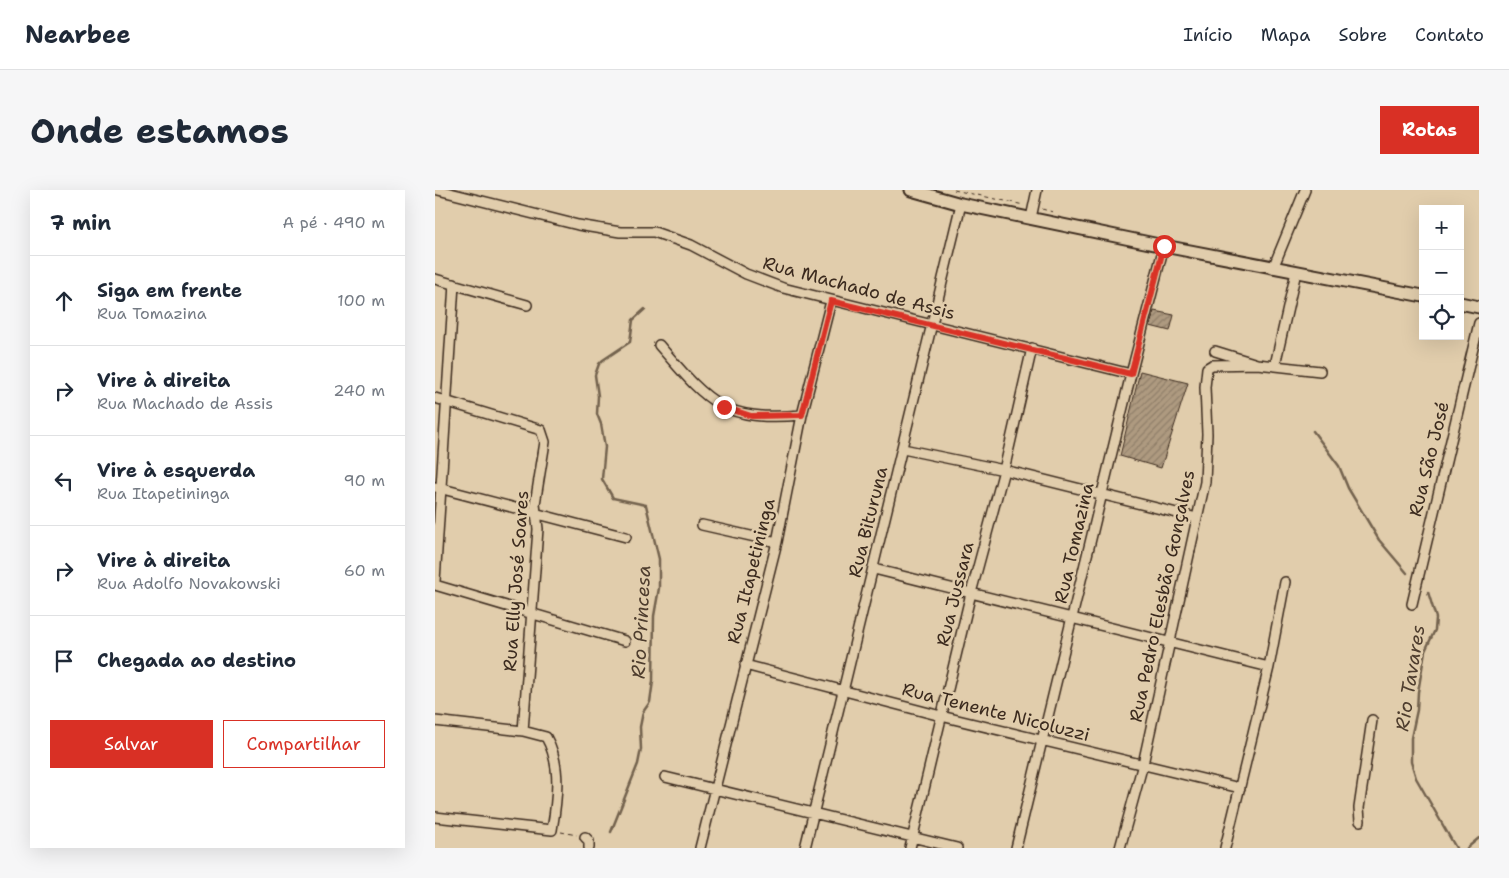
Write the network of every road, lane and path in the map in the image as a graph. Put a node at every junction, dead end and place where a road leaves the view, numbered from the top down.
1 (438, 190) edge
2 (911, 190) edge
3 (1037, 190) edge
4 (1305, 190) edge
5 (961, 204) junction
6 (1031, 218) junction
7 (1164, 246) junction
8 (1273, 268) junction
9 (1296, 272) junction
10 (435, 279) edge
11 (454, 284) junction
12 (1419, 295) edge
13 (831, 301) junction
14 (527, 304) dead end
15 (1464, 304) edge
16 (1479, 307) edge
17 (1479, 323) edge
18 (933, 327) junction
19 (659, 345) dead end
20 (1032, 348) junction
21 (1215, 351) dead end
22 (1257, 364) junction
23 (1275, 365) junction
24 (1319, 371) dead end
25 (1131, 374) junction
26 (435, 398) edge
27 (448, 402) junction
28 (802, 415) junction
29 (903, 449) junction
30 (1004, 470) junction
31 (438, 487) edge
32 (1102, 495) junction
33 (536, 514) junction
34 (1197, 518) junction
35 (702, 525) dead end
36 (626, 537) dead end
37 (777, 542) junction
38 (874, 570) junction
39 (1285, 582) dead end
40 (435, 583) edge
41 (971, 593) junction
42 (1411, 604) dead end
43 (530, 611) junction
44 (1073, 617) junction
45 (625, 641) dead end
46 (1168, 643) junction
47 (745, 665) junction
48 (1269, 666) junction
49 (842, 691) junction
50 (941, 716) junction
51 (1372, 720) dead end
52 (435, 721) edge
53 (523, 731) junction
54 (1043, 741) junction
55 (1143, 764) junction
56 (665, 777) dead end
57 (715, 788) junction
58 (1240, 788) junction
59 (814, 814) junction
60 (435, 817) edge
61 (1360, 821) dead end
62 (552, 830) junction
63 (585, 837) joint
64 (913, 837) junction
65 (589, 848) edge
66 (700, 848) edge
67 (805, 848) edge
68 (910, 848) edge
69 (957, 848) edge
70 (1016, 848) edge
71 (1120, 848) edge
72 (1225, 848) edge

1 - 13 street, Rua Machado de Assis
2 - 5 main road
3 - 6 street
4 - 8 street
5 - 6 main road
5 - 18 street, Rua Bituruna
6 - 7 main road
7 - 8 main road
7 - 25 street, Rua Tomazina
8 - 9 main road
9 - 12 main road
9 - 23 street
10 - 11 street
11 - 14 street
11 - 27 street
13 - 18 street, Rua Machado de Assis
13 - 28 street, Rua Itapetininga
15 - 16 main road
17 - 42 street, Rua São José
18 - 20 street, Rua Machado de Assis
18 - 29 street, Rua Bituruna
19 - 28 street
20 - 25 street, Rua Machado de Assis
20 - 30 street, Rua Jussara
21 - 22 street
22 - 23 street
22 - 34 street, Rua Pedro Elesbão Gonçalves
23 - 24 street
25 - 32 street, Rua Tomazina
26 - 27 street
27 - 31 street
27 - 33 street, Rua Elly José Soares
28 - 37 street, Rua Itapetininga
29 - 30 street
29 - 38 street, Rua Bituruna
30 - 32 street
30 - 41 street, Rua Jussara
31 - 33 street
31 - 40 street
32 - 34 street
32 - 44 street, Rua Tomazina
33 - 36 street
33 - 43 street, Rua Elly José Soares
34 - 46 street, Rua Pedro Elesbão Gonçalves
35 - 37 street
37 - 47 street, Rua Itapetininga
38 - 41 street
38 - 49 street, Rua Bituruna
39 - 48 street
40 - 43 street
41 - 44 street
41 - 50 street, Rua Jussara
43 - 45 street
43 - 53 street, Rua Elly José Soares
44 - 46 street
44 - 54 street, Rua Tomazina
46 - 48 street
46 - 55 street, Rua Pedro Elesbão Gonçalves
47 - 49 street, Rua Tenente Nicoluzzi
47 - 57 street, Rua Itapetininga
48 - 58 street
49 - 50 street, Rua Tenente Nicoluzzi
49 - 59 street, Rua Bituruna
50 - 54 street, Rua Tenente Nicoluzzi
50 - 64 street, Rua Jussara
51 - 61 street
52 - 53 street
53 - 62 street
54 - 55 street, Rua Tenente Nicoluzzi
54 - 70 street, Rua Tomazina
55 - 58 street, Rua Tenente Nicoluzzi
55 - 71 street, Rua Pedro Elesbão Gonçalves
56 - 57 street
57 - 59 street
57 - 66 street, Rua Itapetininga
58 - 72 street
59 - 64 street
59 - 67 street, Rua Bituruna
60 - 62 street
62 - 63 path
63 - 65 street
64 - 68 street, Rua Jussara
64 - 69 street

